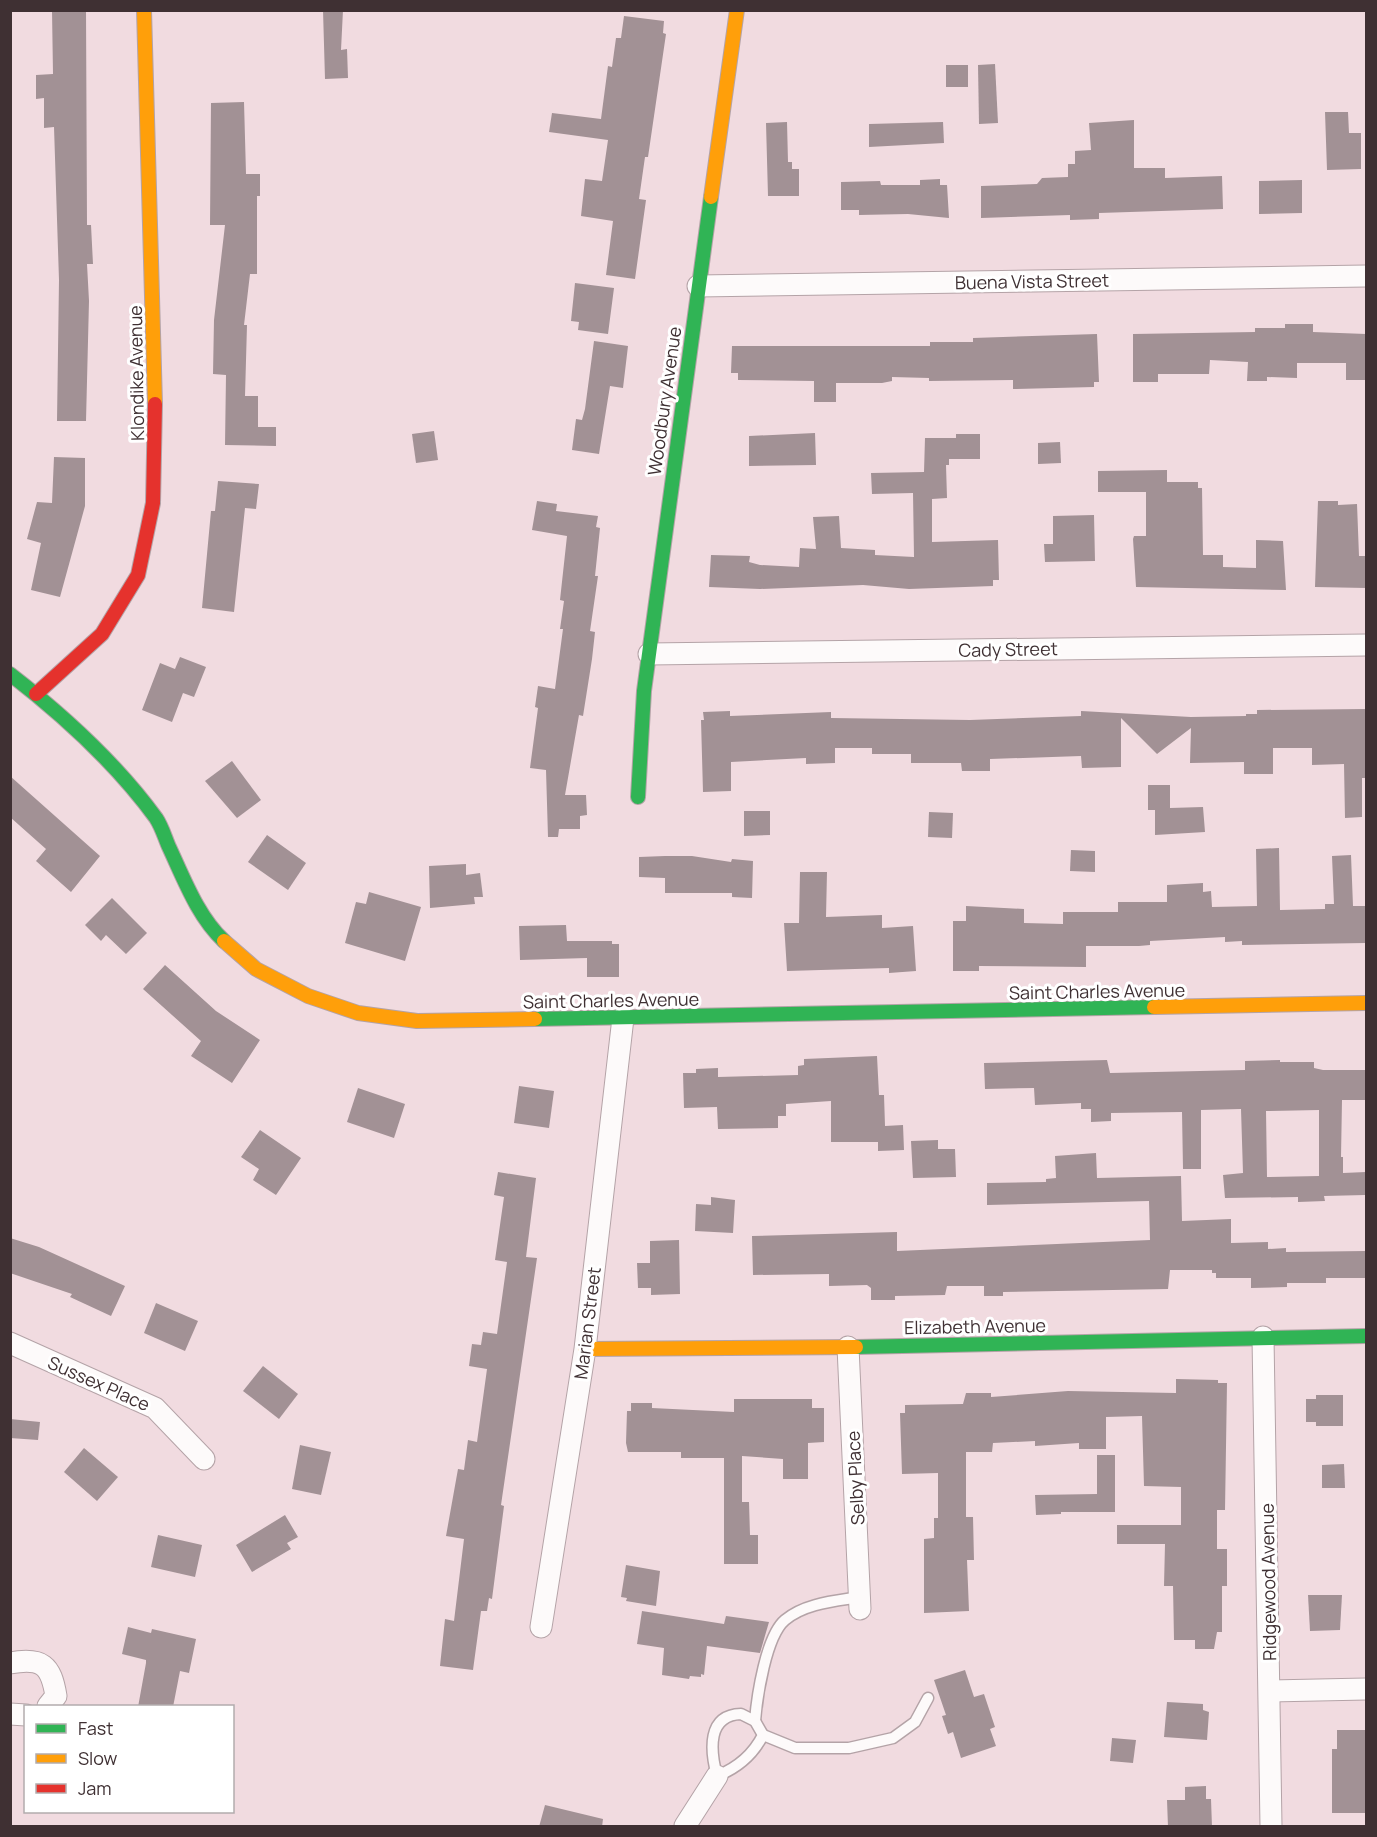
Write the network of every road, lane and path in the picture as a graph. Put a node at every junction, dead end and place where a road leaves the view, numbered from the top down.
1 (144, 10) edge
2 (737, 10) edge
3 (1366, 276) edge
4 (698, 286) junction
5 (1366, 645) edge
6 (649, 654) junction
7 (10, 674) edge
8 (36, 694) junction
9 (638, 797) dead end
10 (1366, 1003) edge
11 (623, 1018) junction
12 (1366, 1336) edge
13 (1263, 1337) junction
14 (10, 1343) edge
15 (848, 1347) junction
16 (585, 1349) junction
17 (204, 1459) dead end
18 (860, 1603) joint
19 (541, 1627) dead end
20 (10, 1663) edge
21 (1366, 1689) edge
22 (1270, 1691) junction
23 (928, 1698) dead end
24 (49, 1705) edge
25 (755, 1721) junction
26 (763, 1735) junction
27 (717, 1776) junction
28 (685, 1827) edge
29 (1271, 1827) edge

1 - 8 street, Klondike Avenue
2 - 4 street, Woodbury Avenue
3 - 4 street, Buena Vista Street
4 - 6 street, Woodbury Avenue
5 - 6 street, Cady Street
6 - 9 street, Woodbury Avenue
7 - 8 street, Saint Charles Avenue
8 - 11 street, Saint Charles Avenue
10 - 11 street, Saint Charles Avenue
11 - 16 street, Marian Street
12 - 13 street, Elizabeth Avenue
13 - 15 street, Elizabeth Avenue
13 - 22 street, Ridgewood Avenue
14 - 17 street, Sussex Place
15 - 16 street, Elizabeth Avenue
15 - 18 street, Selby Place
16 - 19 street, Marian Street
18 - 25 lane
20 - 24 street
21 - 22 street
22 - 29 street, Ridgewood Avenue
23 - 26 lane
25 - 26 lane
25 - 27 lane
26 - 27 lane
27 - 28 street

